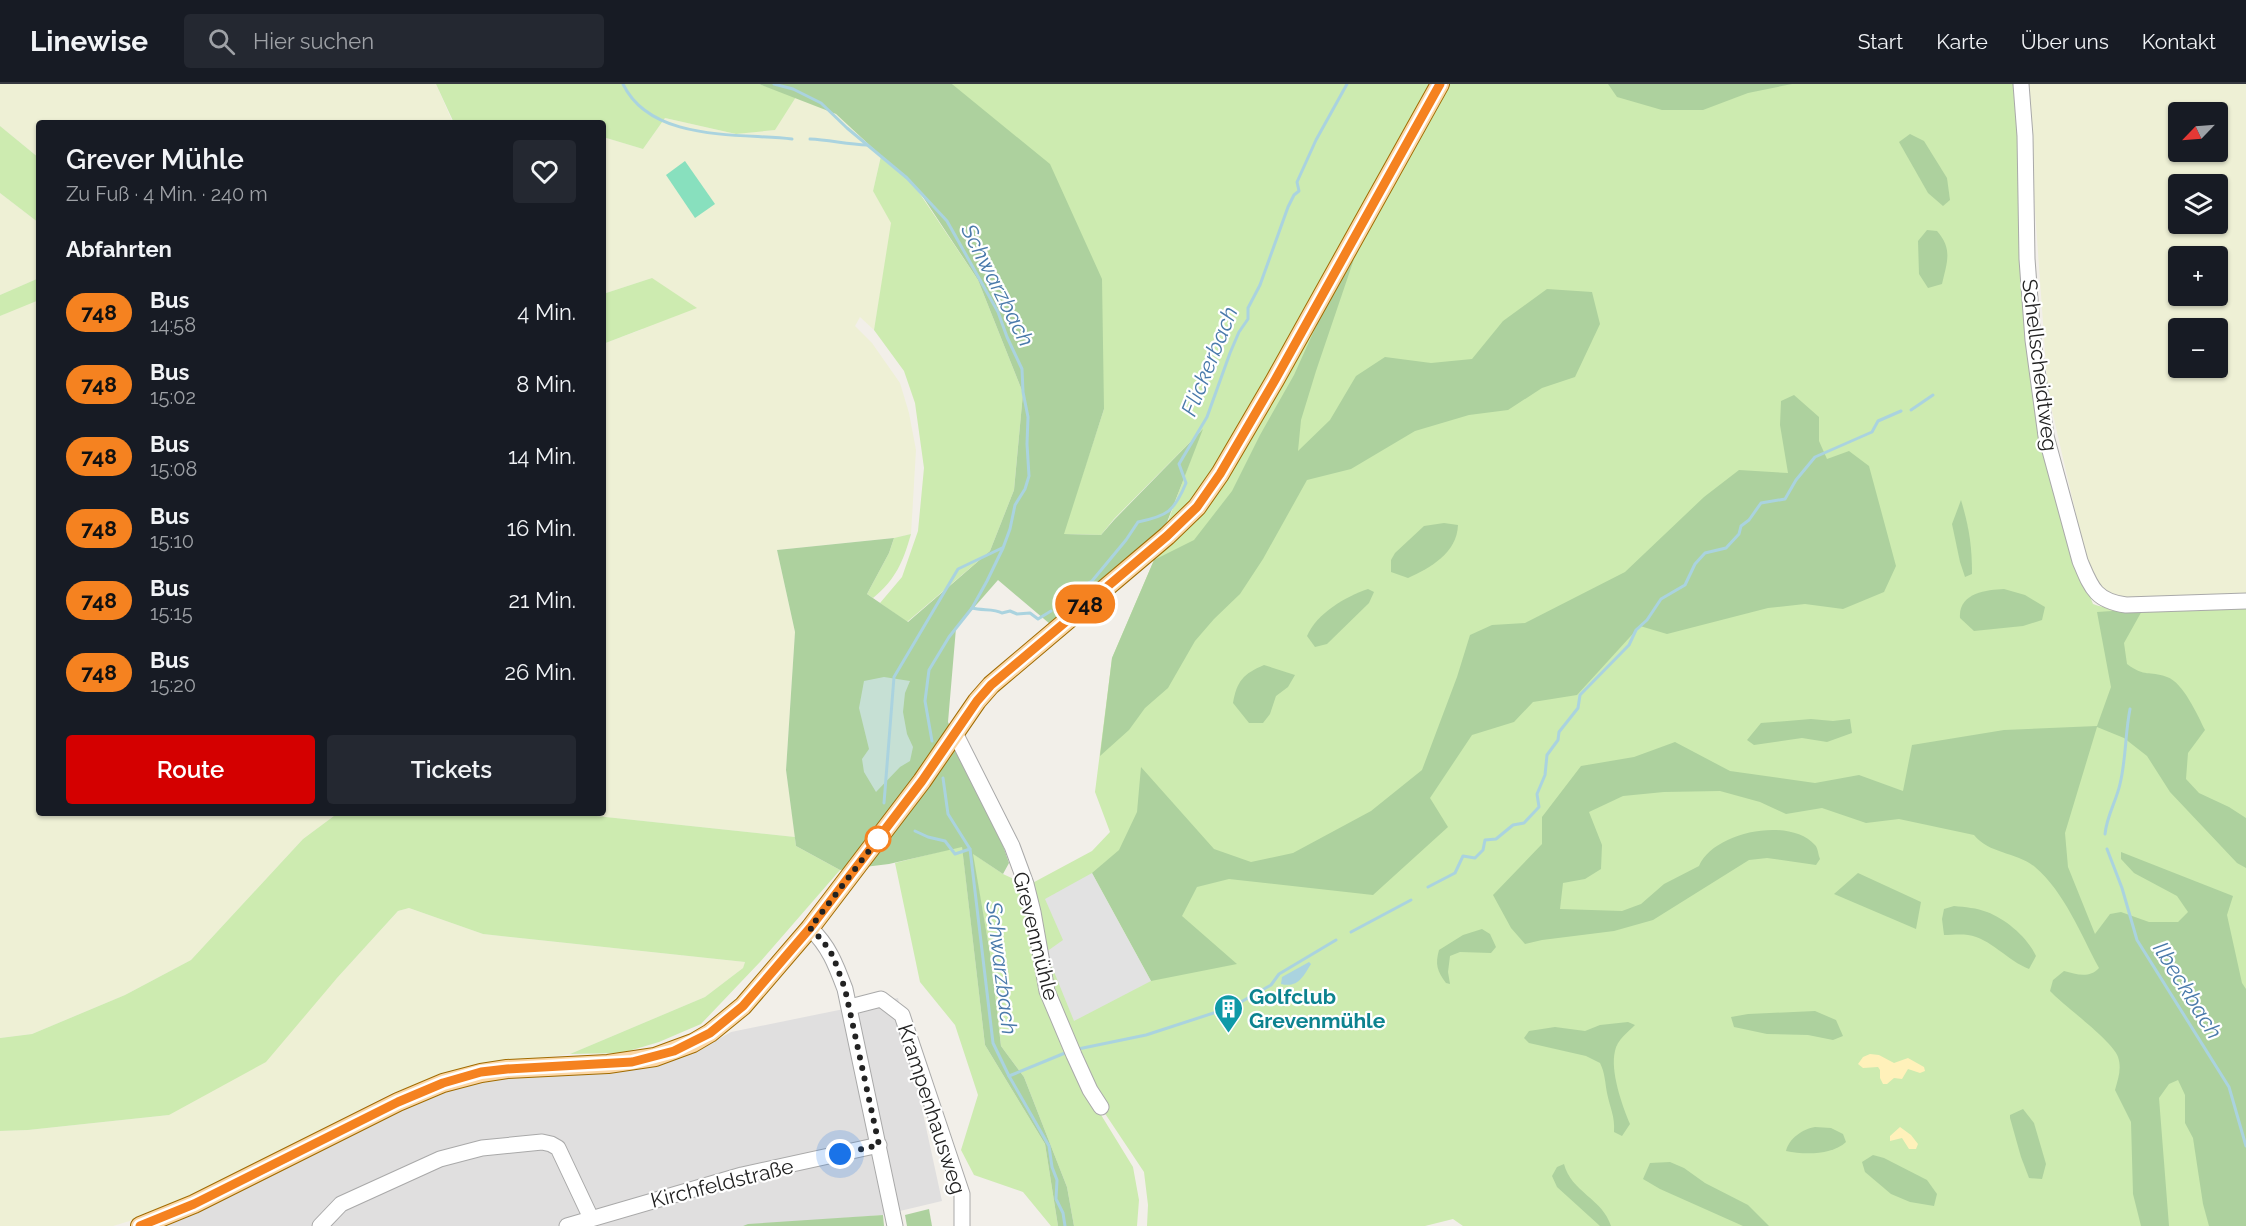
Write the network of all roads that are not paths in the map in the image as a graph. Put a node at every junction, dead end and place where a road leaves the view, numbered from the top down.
1 (1440, 84) edge
2 (2021, 84) edge
3 (2246, 601) edge
4 (955, 733) junction
5 (810, 928) junction
6 (850, 1007) junction
7 (1101, 1107) dead end
8 (879, 1145) junction
9 (591, 1218) junction
10 (140, 1226) edge
11 (320, 1226) edge
12 (567, 1226) edge
13 (895, 1226) edge
14 (962, 1226) edge

1 - 4 main road
2 - 3 street, Schellscheidtweg
4 - 5 main road
4 - 7 street, Grevenmühle
5 - 6 street
5 - 10 main road
6 - 8 street
6 - 14 street, Krampenhausweg
8 - 9 street, Kirchfeldstraße
8 - 13 street
9 - 11 street
9 - 12 street, Kirchfeldstraße

